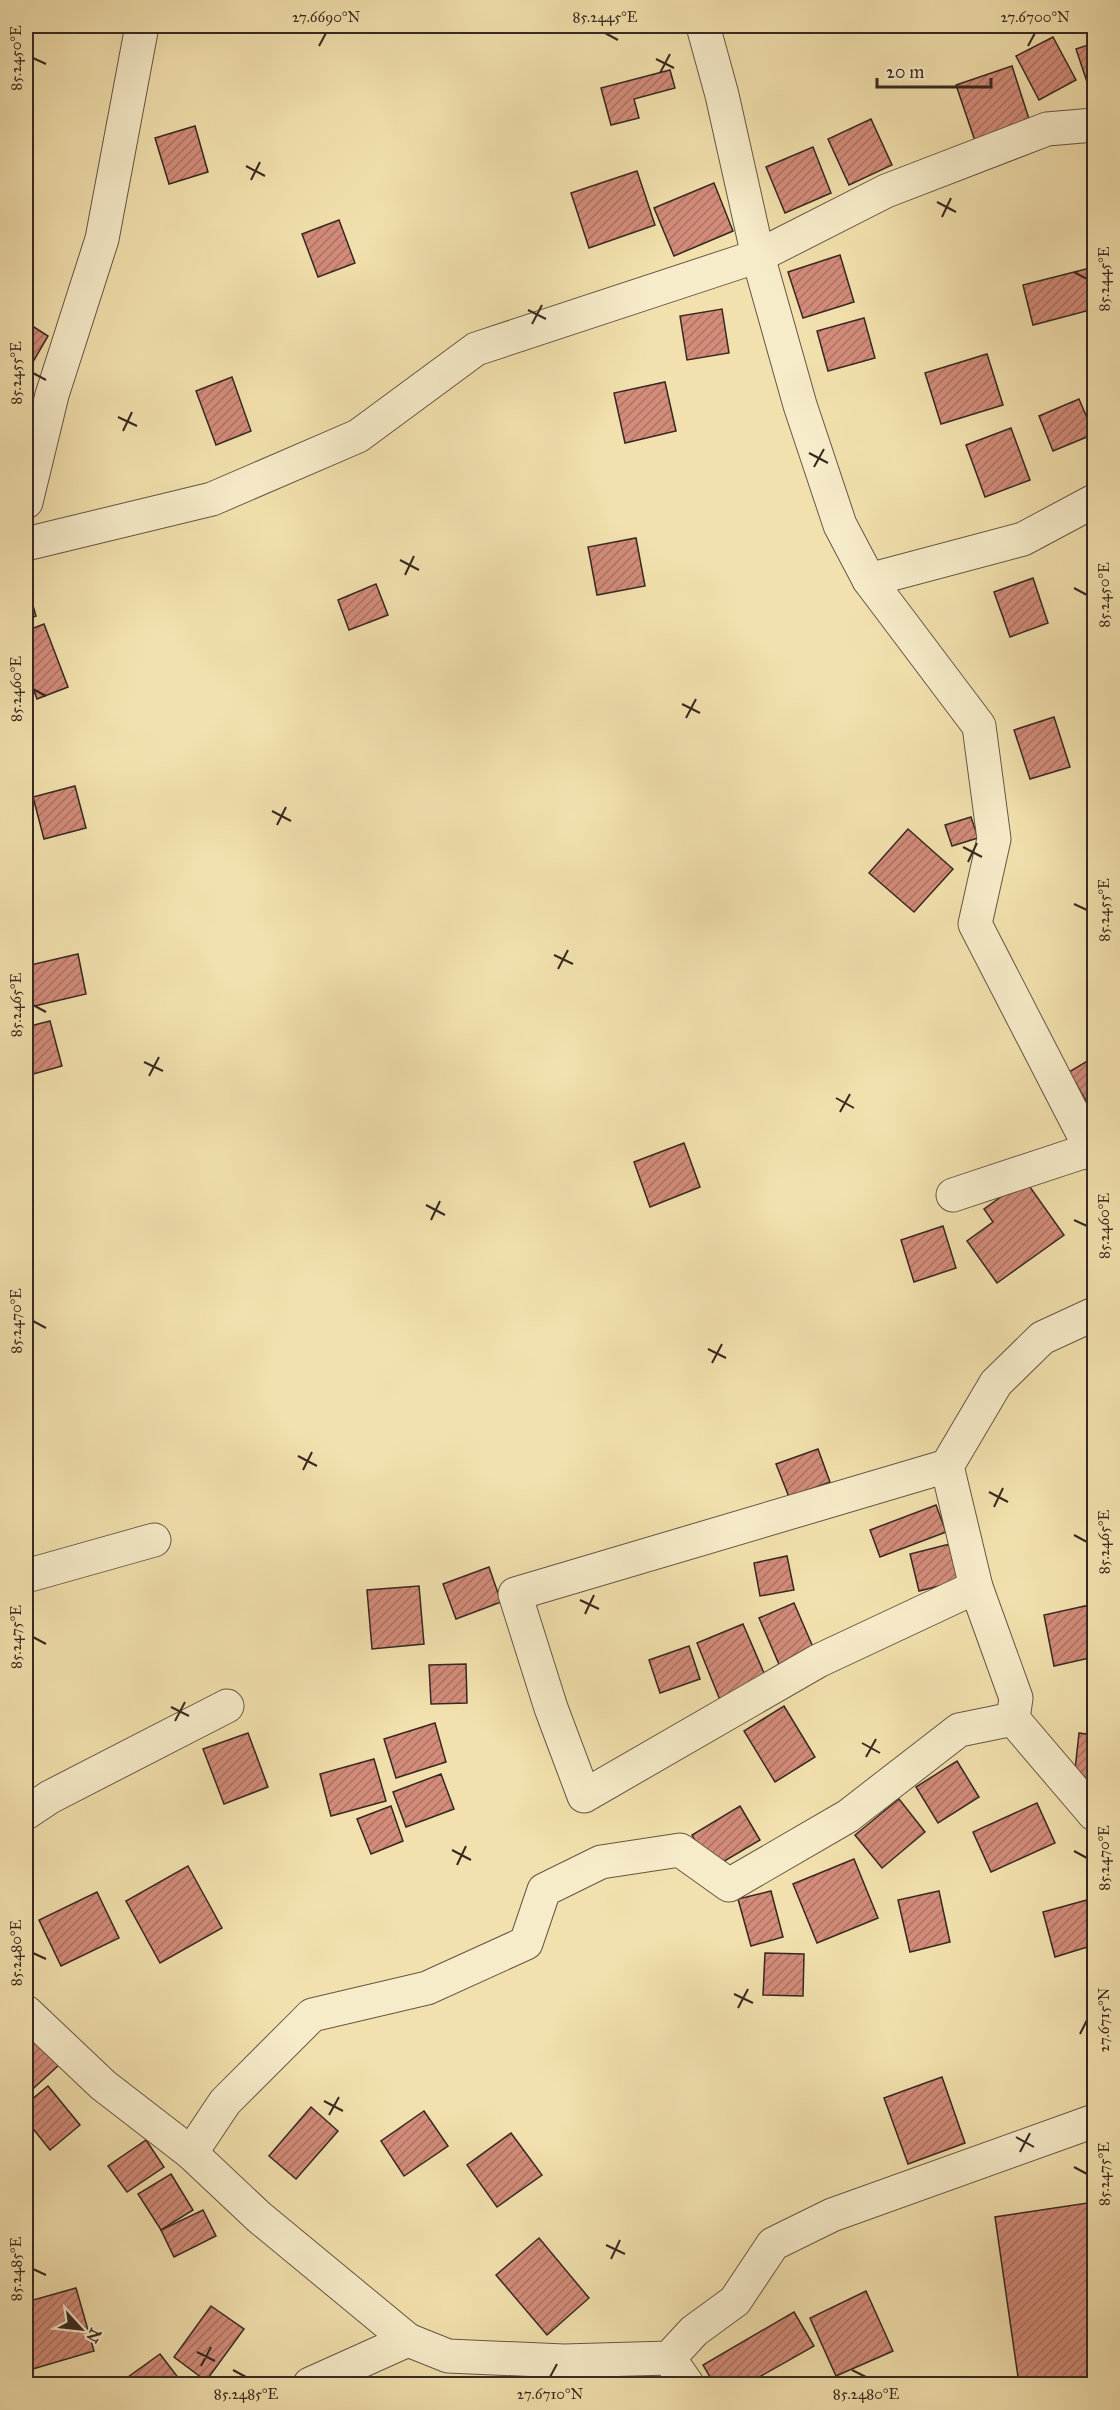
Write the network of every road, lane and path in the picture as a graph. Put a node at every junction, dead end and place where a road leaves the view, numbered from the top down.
1 (142, 26) edge
2 (704, 26) edge
3 (1095, 125) edge
4 (758, 256) junction
5 (1095, 501) edge
6 (26, 502) edge
7 (26, 544) edge
8 (869, 580) junction
9 (1093, 1152) edge
10 (953, 1195) dead end
11 (1095, 1314) edge
12 (947, 1466) junction
13 (154, 1540) dead end
14 (26, 1576) edge
15 (976, 1587) junction
16 (227, 1706) dead end
17 (1013, 1719) junction
18 (26, 1813) edge
19 (1095, 1814) edge
20 (26, 2012) edge
21 (1095, 2121) edge
22 (191, 2153) junction
23 (408, 2340) junction
24 (669, 2358) junction
25 (310, 2385) edge
26 (687, 2385) edge

1 - 6 street
2 - 4 street
3 - 4 street
4 - 7 street
4 - 8 street
5 - 8 street
8 - 9 street
9 - 10 street
11 - 12 street
12 - 15 street
12 - 15 street
13 - 14 street
15 - 17 street
16 - 18 street
17 - 19 street
17 - 22 street
20 - 22 street
21 - 24 street
22 - 23 street
23 - 24 street
23 - 25 street
24 - 26 street

